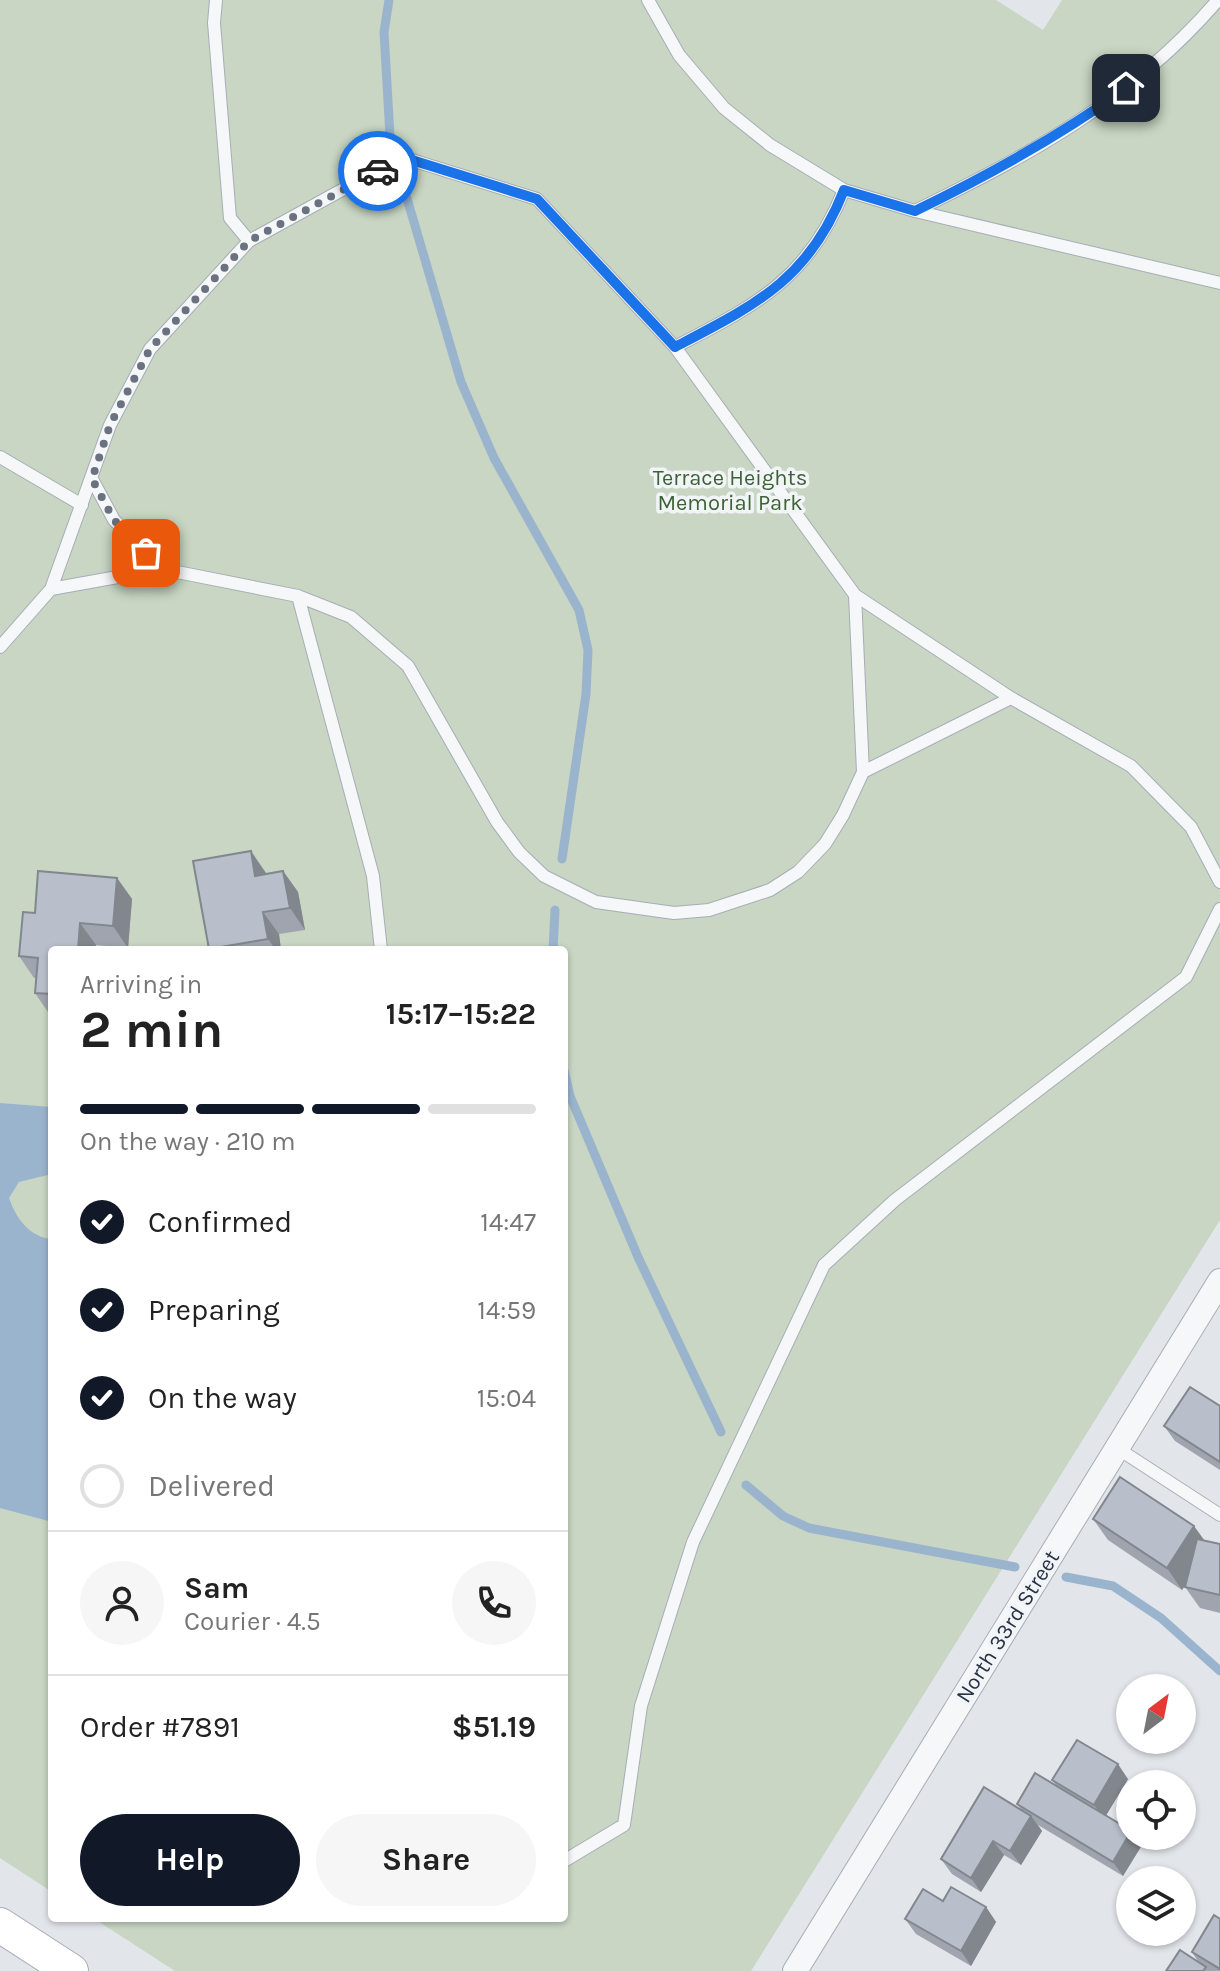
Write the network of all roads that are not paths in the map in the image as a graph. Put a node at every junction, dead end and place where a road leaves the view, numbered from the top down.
1 (216, 0) edge
2 (648, 0) edge
3 (1218, 0) edge
4 (844, 190) junction
5 (915, 211) junction
6 (249, 241) junction
7 (1220, 283) edge
8 (675, 347) junction
9 (0, 457) edge
10 (92, 479) junction
11 (82, 505) junction
12 (162, 569) junction
13 (51, 589) junction
14 (855, 595) junction
15 (298, 596) junction
16 (0, 647) edge
17 (1011, 698) junction
18 (863, 772) junction
19 (1220, 882) edge
20 (1220, 909) edge
21 (381, 946) edge
22 (1220, 1281) edge
23 (1117, 1448) junction
24 (1220, 1515) edge
25 (568, 1859) edge
26 (0, 1925) edge
27 (71, 1971) edge
28 (795, 1971) edge

1 - 6 lane
2 - 4 lane
3 - 5 lane
4 - 5 lane
4 - 8 lane
5 - 7 lane
6 - 8 lane
6 - 10 lane
8 - 14 lane
9 - 11 lane
10 - 11 lane
10 - 12 lane
11 - 13 lane
12 - 13 lane
12 - 15 lane
13 - 16 lane
14 - 17 lane
14 - 18 lane
15 - 18 lane
15 - 21 lane
17 - 18 lane
17 - 19 lane
20 - 25 lane
22 - 23 street, North 33rd Street
23 - 24 lane
23 - 28 street, North 33rd Street
26 - 27 main road

